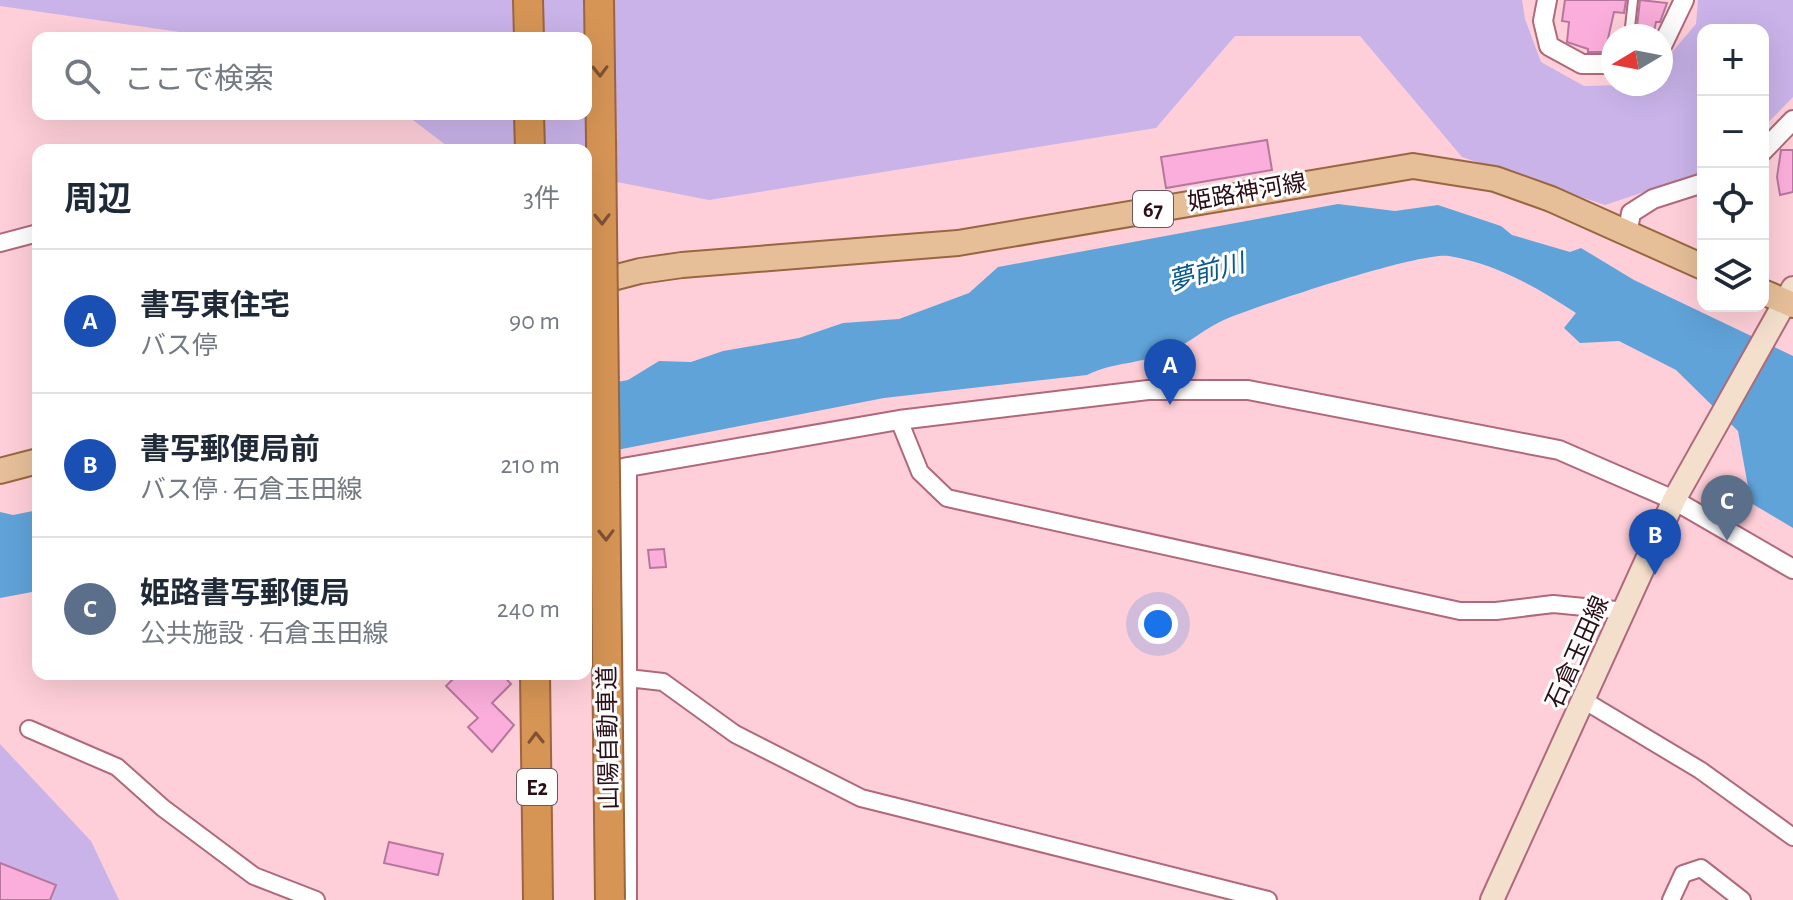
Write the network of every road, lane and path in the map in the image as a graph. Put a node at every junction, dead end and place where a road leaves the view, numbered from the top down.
1 (528, 0) edge
2 (599, 0) edge
3 (1547, 0) edge
4 (1633, 0) edge
5 (1684, 0) edge
6 (1630, 24) edge
7 (1672, 24) edge
8 (529, 32) edge
9 (1601, 64) edge
10 (1793, 120) edge
11 (1769, 145) edge
12 (1697, 185) edge
13 (32, 235) edge
14 (1627, 235) junction
15 (0, 243) edge
16 (1697, 264) edge
17 (592, 283) edge
18 (1781, 301) edge
19 (899, 420) junction
20 (32, 463) edge
21 (628, 467) junction
22 (0, 471) edge
23 (592, 476) edge
24 (1678, 493) junction
25 (1793, 569) edge
26 (1626, 611) junction
27 (628, 678) junction
28 (535, 680) edge
29 (1585, 701) junction
30 (29, 729) dead end
31 (1793, 837) edge
32 (316, 900) edge
33 (538, 900) edge
34 (610, 900) edge
35 (628, 900) edge
36 (1268, 900) edge
37 (1492, 900) edge
38 (1671, 900) edge
39 (1742, 900) edge

1 - 8 highway
2 -> 34 highway, 山陽自動車道, bridge
3 - 9 street
4 - 6 lane
5 - 7 street
10 - 11 street
12 - 14 street
13 - 15 street
14 - 16 main road, 姫路神河線 / 67
14 - 17 main road, 姫路神河線 / 67
18 - 24 main road, 石倉玉田線
19 - 21 street
19 - 24 street
19 - 26 street
20 - 22 main road
21 - 23 street
21 - 27 street
24 - 25 street
24 - 26 main road, 石倉玉田線
26 - 29 main road, 石倉玉田線
27 - 35 street
27 - 36 street
33 -> 28 highway, E2
29 - 31 street
29 - 37 main road, 石倉玉田線
30 - 32 street
38 - 39 street

